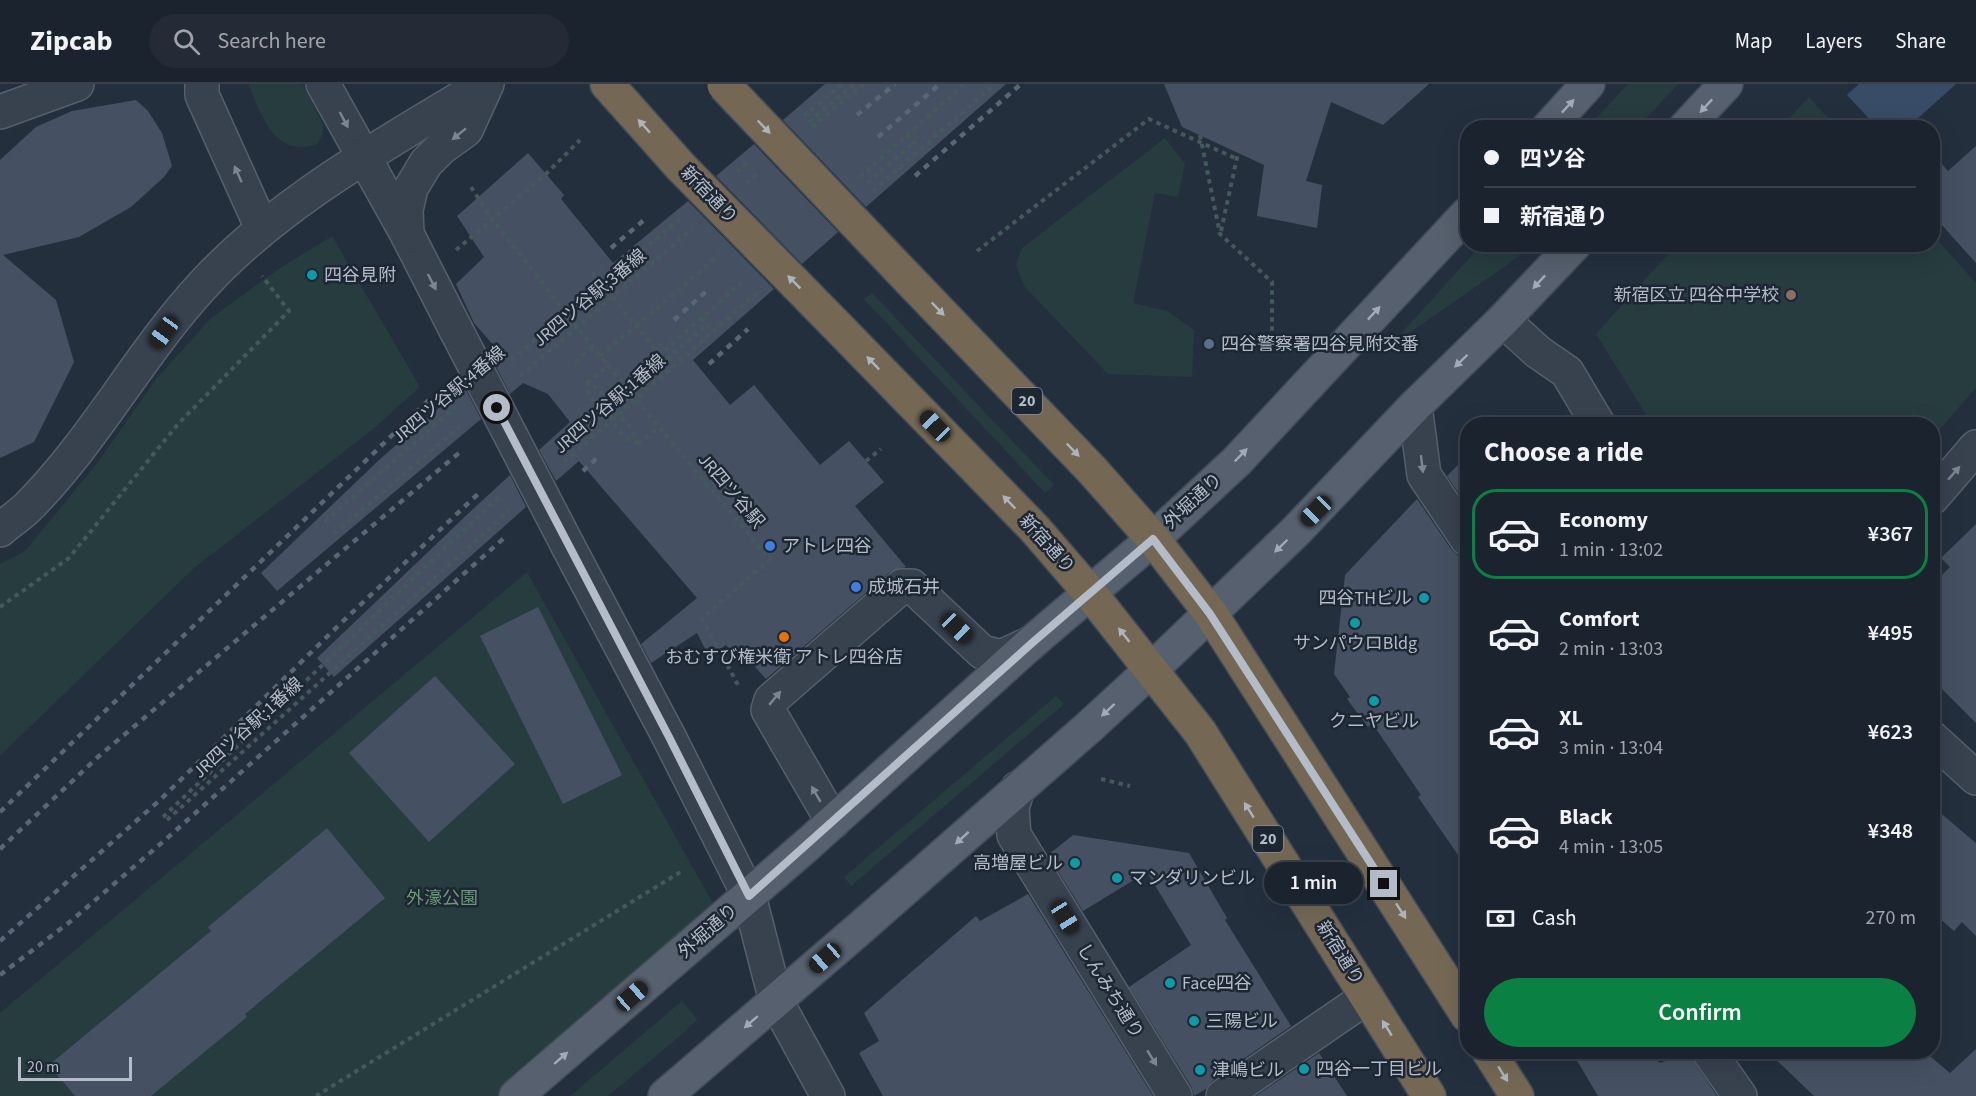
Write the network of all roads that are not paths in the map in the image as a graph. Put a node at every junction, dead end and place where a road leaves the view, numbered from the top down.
1 (77, 84) edge
2 (202, 84) edge
3 (322, 84) edge
4 (485, 84) edge
5 (607, 84) edge
6 (723, 84) edge
7 (1588, 84) edge
8 (1726, 84) edge
9 (9, 100) edge
10 (1555, 120) edge
11 (1692, 120) edge
12 (364, 157) junction
13 (1460, 221) edge
14 (262, 228) junction
15 (407, 234) junction
16 (1567, 252) edge
17 (1503, 320) junction
18 (1415, 406) junction
19 (1594, 417) edge
20 (1976, 447) edge
21 (1940, 489) edge
22 (1460, 528) edge
23 (0, 530) edge
24 (1153, 539) junction
25 (1090, 593) junction
26 (1210, 614) junction
27 (1032, 643) junction
28 (1151, 670) junction
29 (1940, 745) edge
30 (1976, 778) edge
31 (1018, 788) junction
32 (833, 822) junction
33 (749, 896) junction
34 (1457, 982) edge
35 (1367, 997) junction
36 (776, 1001) junction
37 (1493, 1059) edge
38 (1714, 1059) edge
39 (516, 1096) edge
40 (664, 1096) edge
41 (828, 1096) edge
42 (1175, 1096) edge
43 (1223, 1096) edge
44 (1429, 1096) edge
45 (1517, 1096) edge
46 (1740, 1096) edge

1 - 9 street
14 -> 2 street
3 -> 12 street
4 - 12 street
4 -> 15 street
25 -> 5 highway, 新宿通り / 20, bridge
6 -> 24 highway, 20, bridge
10 -> 7 main road
8 -> 11 main road
12 - 14 street
12 - 15 street
24 -> 13 main road, 外堀通り
14 - 23 street
15 -> 33 street, bridge
16 -> 17 main road
17 -> 18 main road
17 - 19 street
18 -> 22 street
18 -> 26 main road
21 -> 20 street
24 - 25 main road, 外堀通り
24 - 26 highway, 20
25 - 27 main road, 外堀通り
28 -> 25 highway, 新宿通り / 20
26 - 28 main road
26 -> 34 highway, 20
27 - 32 main road, 外堀通り
32 -> 27 street
28 -> 31 main road
35 -> 28 highway, 新宿通り / 20
29 - 30 street
31 -> 36 main road
31 -> 42 street, しんみち通り
32 - 33 main road, 外堀通り
33 - 36 street
39 -> 33 main road, 外堀通り
35 - 43 street
44 -> 35 highway, 新宿通り / 20
36 -> 40 main road
36 - 41 street
37 -> 45 highway
38 - 46 street

